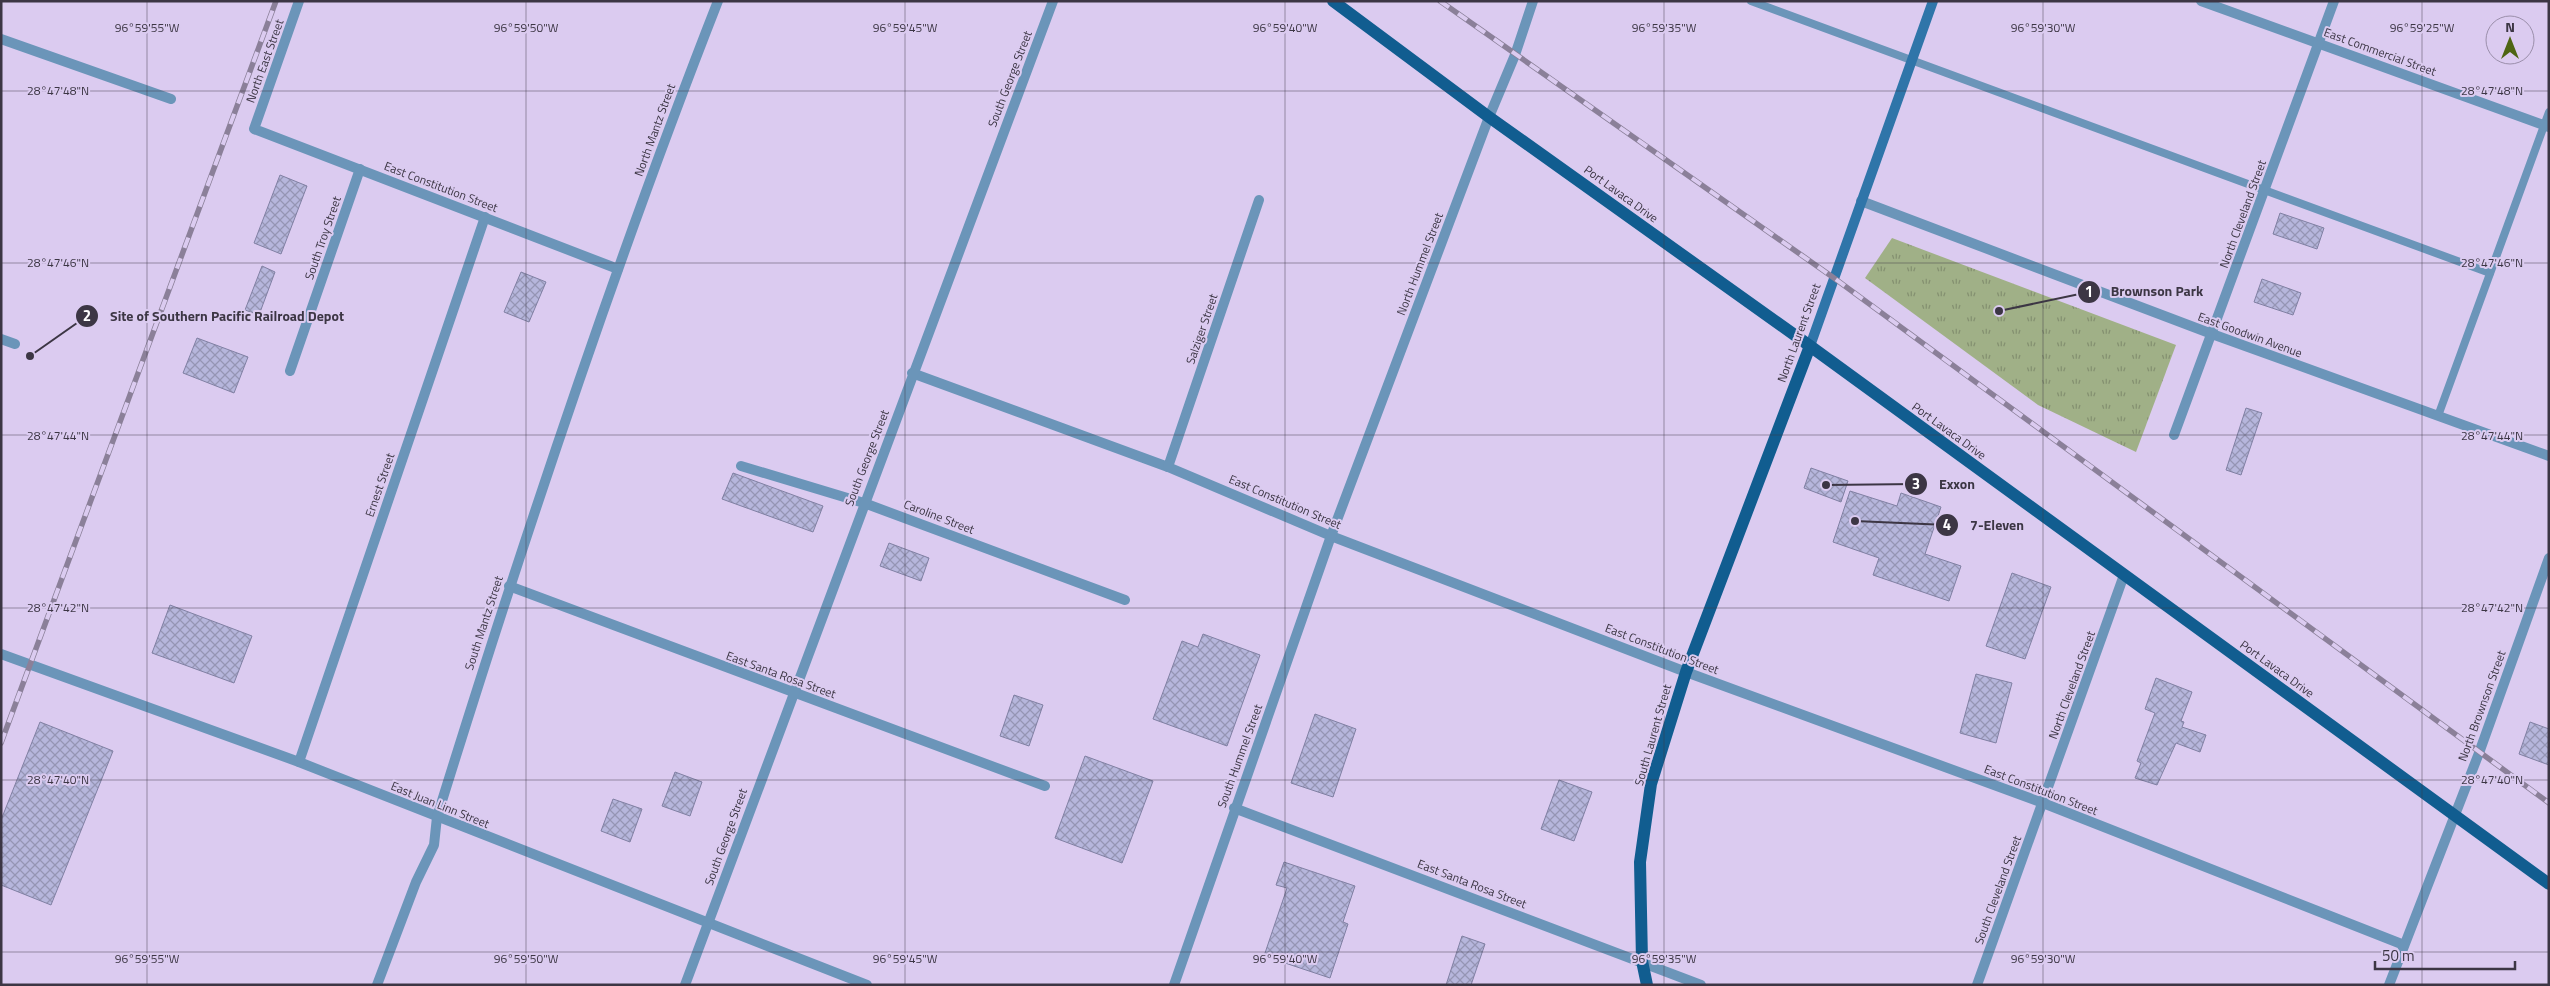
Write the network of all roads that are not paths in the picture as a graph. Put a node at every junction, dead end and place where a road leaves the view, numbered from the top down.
1 (300, 1) edge
2 (718, 1) edge
3 (1053, 1) edge
4 (1333, 1) edge
5 (1533, 1) edge
6 (1751, 1) edge
7 (1933, 1) edge
8 (2201, 1) edge
9 (2334, 1) edge
10 (1, 39) edge
11 (2319, 43) junction
12 (1912, 60) junction
13 (171, 99) dead end
14 (2549, 112) edge
15 (1489, 117) junction
16 (2546, 126) edge
17 (254, 129) joint
18 (360, 169) junction
19 (2265, 190) junction
20 (1259, 200) dead end
21 (1861, 202) junction
22 (485, 217) junction
23 (618, 269) junction
24 (2490, 273) junction
25 (2212, 334) junction
26 (1, 339) edge
27 (15, 344) dead end
28 (1810, 346) junction
29 (290, 371) dead end
30 (912, 373) junction
31 (2438, 416) junction
32 (2174, 435) dead end
33 (2549, 456) edge
34 (741, 466) dead end
35 (1168, 467) junction
36 (864, 503) junction
37 (1332, 536) junction
38 (2549, 558) edge
39 (2124, 575) junction
40 (509, 586) junction
41 (1125, 600) dead end
42 (1, 654) edge
43 (1686, 672) junction
44 (793, 693) junction
45 (299, 762) junction
46 (1045, 786) dead end
47 (2043, 803) junction
48 (1234, 808) junction
49 (2456, 816) junction
50 (437, 817) junction
51 (2549, 884) edge
52 (707, 923) junction
53 (2404, 945) junction
54 (1642, 961) junction
55 (377, 985) edge
56 (684, 985) edge
57 (867, 985) edge
58 (1174, 985) edge
59 (1647, 985) edge
60 (1701, 985) edge
61 (1977, 985) edge
62 (2389, 985) edge

1 - 17 street, North East Street
2 - 23 street, North Mantz Street
3 - 30 street, South George Street
4 - 15 main road, Port Lavaca Drive
5 - 15 street, North Hummel Street
6 - 12 lane
7 - 12 main road, North Laurent Street
8 - 11 street, East Commercial Street
9 - 11 street, North Cleveland Street
10 - 13 street
11 - 16 street, East Commercial Street
11 - 19 street, North Cleveland Street
12 - 19 lane
12 - 21 main road, North Laurent Street
14 - 16 lane
15 - 28 main road, Port Lavaca Drive
15 - 37 street, North Hummel Street
16 - 24 lane
17 - 18 street, East Constitution Street
18 - 22 street, East Constitution Street
18 - 29 street, South Troy Street
19 - 24 lane
19 - 25 street, North Cleveland Street
20 - 35 street, Salziger Street
21 - 25 street, East Goodwin Avenue
21 - 28 main road, North Laurent Street
22 - 23 street, East Constitution Street
22 - 45 street, Ernest Street
23 - 40 street, South Mantz Street
24 - 31 lane
25 - 31 street, East Goodwin Avenue
25 - 32 street, North Cleveland Street
26 - 27 street
28 - 39 main road, Port Lavaca Drive
28 - 43 main road, North Laurent Street
30 - 35 street, East Constitution Street
30 - 36 street, South George Street
31 - 33 street, East Goodwin Avenue
34 - 36 street, Caroline Street
35 - 37 street, East Constitution Street
36 - 41 street, Caroline Street
36 - 44 street, South George Street
37 - 43 street, East Constitution Street
37 - 48 street, South Hummel Street
38 - 49 street, North Brownson Street
39 - 47 street, North Cleveland Street
39 - 49 main road, Port Lavaca Drive
40 - 44 street, East Santa Rosa Street
40 - 50 street, South Mantz Street
42 - 45 street, East Juan Linn Street
43 - 47 street, East Constitution Street
43 - 54 main road, South Laurent Street
44 - 46 street, East Santa Rosa Street
44 - 52 street, South George Street
45 - 50 street, East Juan Linn Street
47 - 53 street, East Constitution Street
47 - 61 street, South Cleveland Street
48 - 54 street, East Santa Rosa Street
48 - 58 street, South Hummel Street
49 - 51 main road, Port Lavaca Drive
49 - 53 street, North Brownson Street
50 - 52 street, East Juan Linn Street
50 - 55 street, South Mantz Street
52 - 56 street, South George Street
52 - 57 street, East Juan Linn Street
53 - 62 street, North Brownson Street
54 - 59 main road, South Laurent Street
54 - 60 street, East Santa Rosa Street

